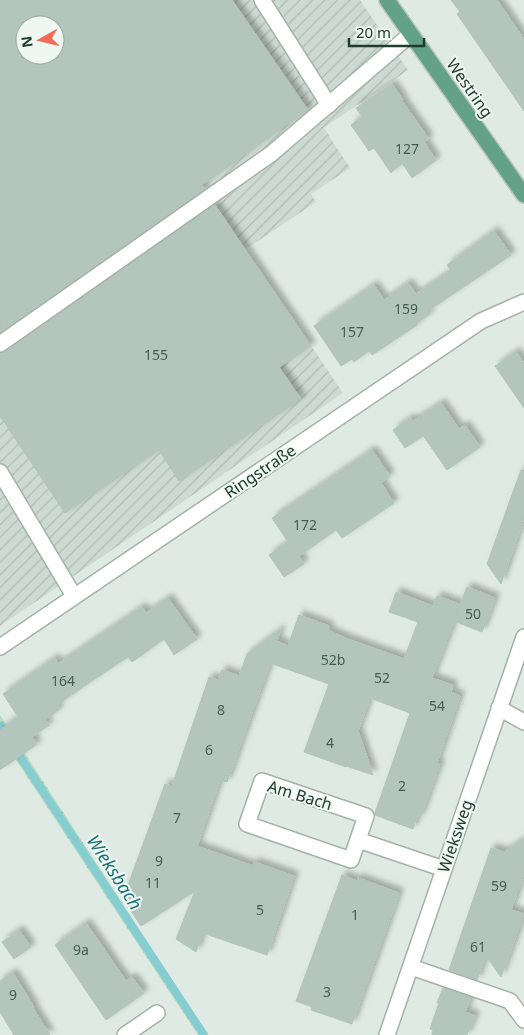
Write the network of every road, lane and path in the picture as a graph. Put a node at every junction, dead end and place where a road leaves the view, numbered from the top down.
1 (262, 0) edge
2 (387, 0) edge
3 (411, 34) junction
4 (329, 104) junction
5 (524, 195) edge
6 (524, 302) edge
7 (0, 344) edge
8 (0, 472) edge
9 (74, 596) junction
10 (524, 637) edge
11 (0, 647) edge
12 (499, 708) junction
13 (524, 722) edge
14 (358, 840) junction
15 (444, 869) junction
16 (411, 967) junction
17 (157, 1013) dead end
18 (524, 1020) edge
19 (125, 1035) edge
20 (387, 1035) edge

1 - 4 street
2 - 3 main road, Westring
3 - 4 street
3 - 5 main road, Westring
4 - 7 street
6 - 9 street, Ringstraße
8 - 9 street
9 - 11 street, Ringstraße
10 - 12 street, Wieksweg
12 - 13 street
12 - 15 street, Wieksweg
14 - 14 street, Am Bach
14 - 15 street
15 - 16 street, Wieksweg
16 - 18 street
16 - 20 street, Wieksweg
17 - 19 street

